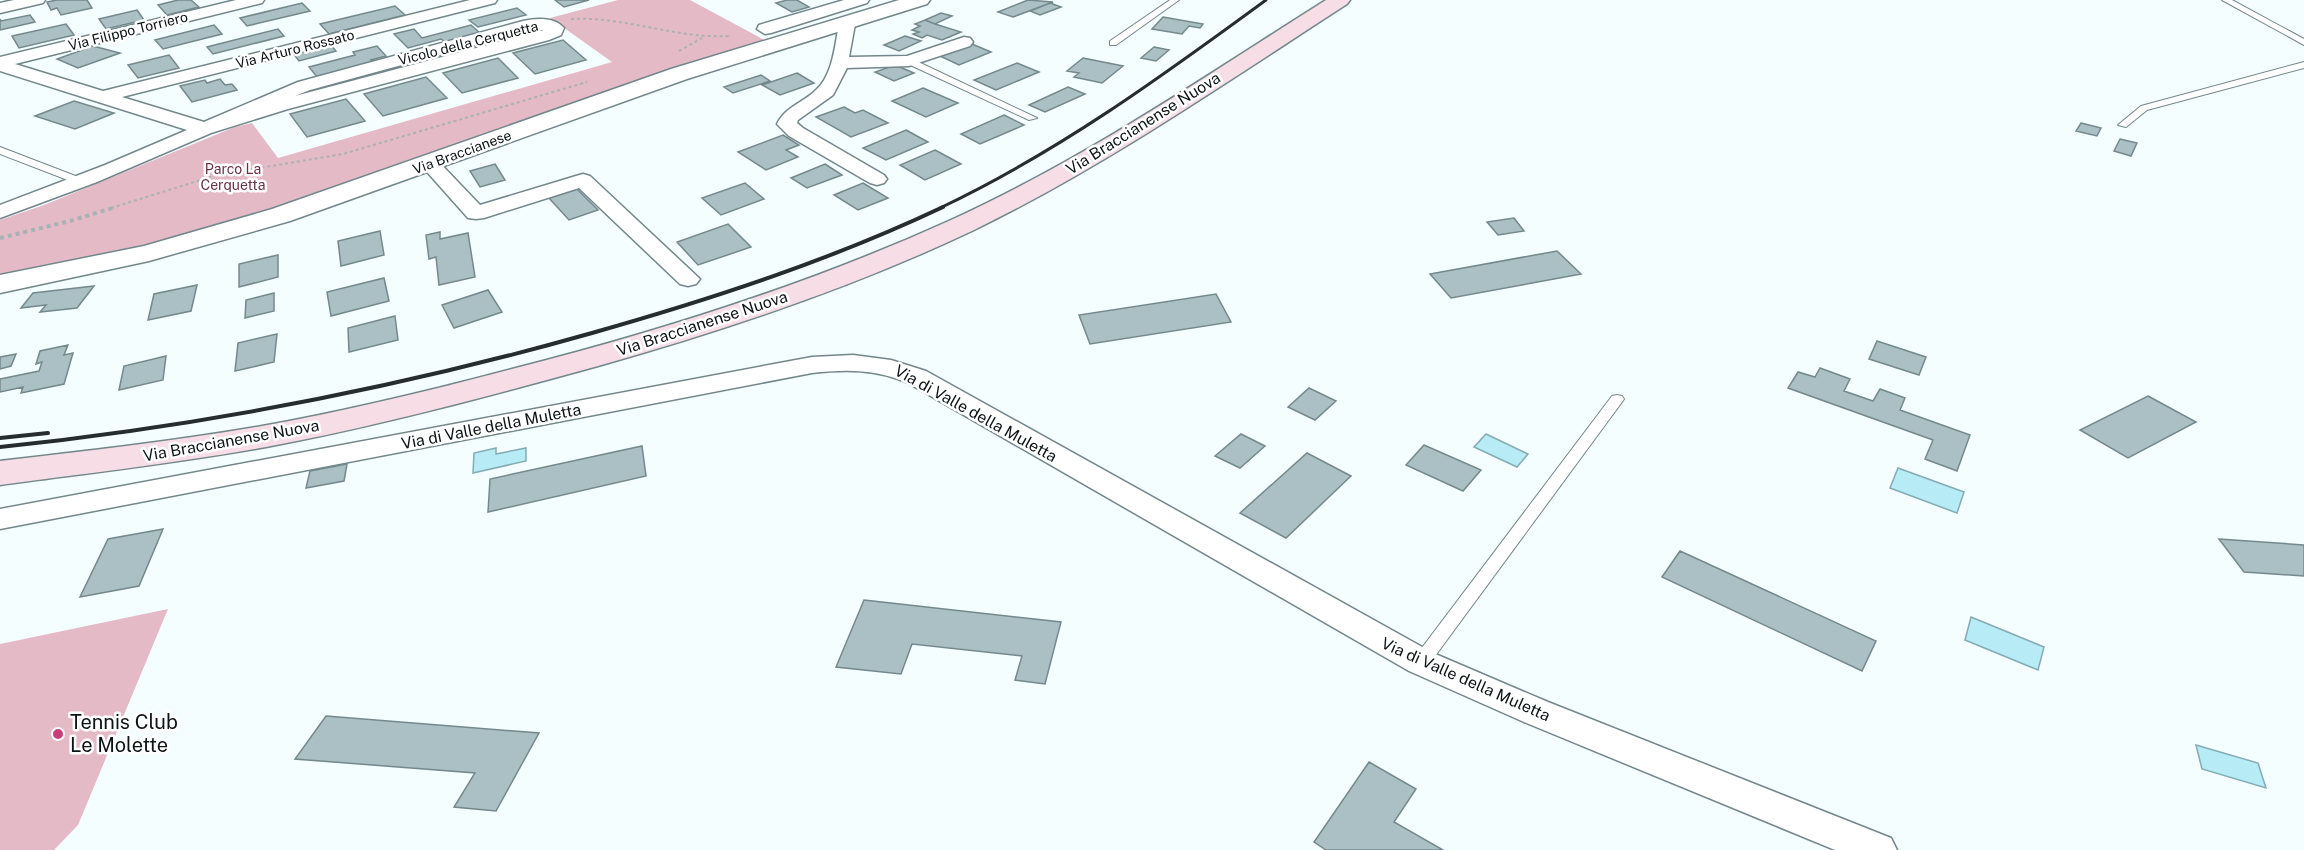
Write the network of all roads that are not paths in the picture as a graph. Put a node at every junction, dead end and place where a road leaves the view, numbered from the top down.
1 (38, 0) edge
2 (256, 0) edge
3 (489, 0) edge
4 (861, 0) edge
5 (920, 0) edge
6 (1175, 0) edge
7 (1340, 0) edge
8 (2226, 0) edge
9 (0, 8) edge
10 (549, 24) road end
11 (847, 24) junction
12 (765, 29) road end
13 (964, 42) dead end
14 (2304, 42) edge
15 (1113, 43) dead end
16 (909, 61) junction
17 (838, 63) junction
18 (0, 64) edge
19 (2304, 65) edge
20 (100, 97) junction
21 (1032, 118) dead end
22 (2123, 125) dead end
23 (205, 129) junction
24 (0, 150) edge
25 (0, 158) edge
26 (19, 158) junction
27 (430, 164) junction
28 (877, 179) dead end
29 (82, 182) junction
30 (0, 212) edge
31 (688, 279) dead end
32 (0, 284) edge
33 (1617, 399) dead end
34 (0, 473) edge
35 (0, 519) edge
36 (1422, 662) junction
37 (1878, 850) edge

1 - 9 street
2 - 18 street, Via Filippo Torriero
3 - 20 street, Via Arturo Rossato
4 - 12 street
5 - 11 street, Via Braccianese
6 - 15 lane
7 - 34 main road, Via Braccianense Nuova
8 - 14 lane
10 - 23 street, Vicolo della Cerquetta
11 - 17 street
11 - 27 street, Via Braccianese
13 - 16 street
16 - 17 street
16 - 21 lane
17 - 28 street
18 - 20 street
19 - 22 lane
20 - 23 street
23 - 29 street, Vicolo della Cerquetta
24 - 26 lane
25 - 26 lane
26 - 29 lane
27 - 31 street
27 - 32 street, Via Braccianese
29 - 30 street, Vicolo della Cerquetta
33 - 36 lane
35 - 36 street, Via di Valle della Muletta
36 - 37 street, Via di Valle della Muletta

